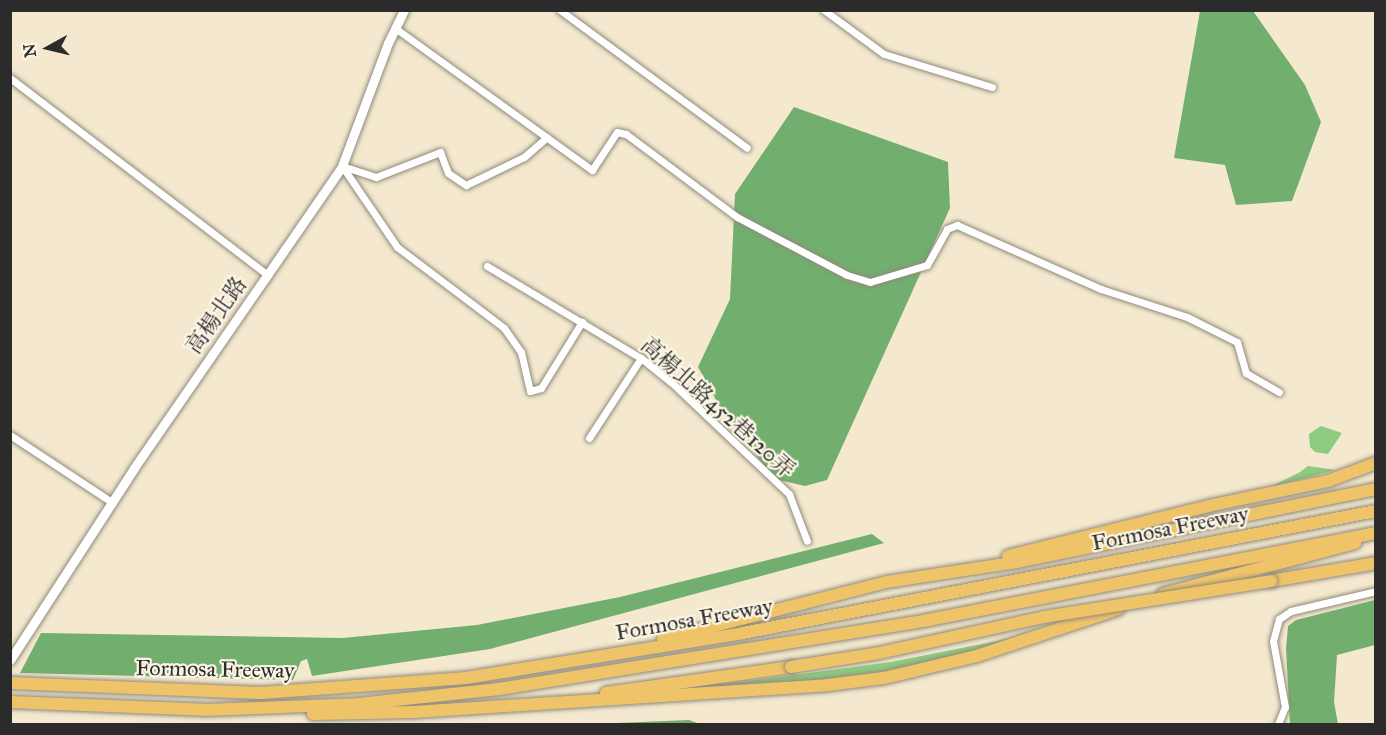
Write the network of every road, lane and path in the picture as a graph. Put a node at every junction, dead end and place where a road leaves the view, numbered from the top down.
1 (404, 10) edge
2 (560, 10) edge
3 (824, 10) edge
4 (395, 28) junction
5 (10, 78) edge
6 (992, 87) dead end
7 (547, 137) junction
8 (747, 148) dead end
9 (342, 166) junction
10 (487, 266) dead end
11 (268, 274) junction
12 (582, 322) junction
13 (641, 357) junction
14 (1279, 392) dead end
15 (10, 435) edge
16 (590, 438) dead end
17 (1376, 463) edge
18 (1376, 473) edge
19 (1310, 484) junction
20 (1376, 489) edge
21 (113, 502) junction
22 (1376, 511) edge
23 (1376, 534) edge
24 (807, 542) dead end
25 (1376, 563) edge
26 (957, 569) junction
27 (1376, 591) edge
28 (596, 658) junction
29 (10, 660) edge
30 (10, 683) edge
31 (10, 702) edge
32 (546, 702) junction
33 (205, 710) junction
34 (1278, 724) edge

1 - 4 street, 高楊北路
2 - 8 street
3 - 6 street
4 - 7 street
4 - 9 street, 高楊北路
5 - 11 street
7 - 9 street
7 - 14 street
9 - 11 street, 高楊北路
9 - 12 street
10 - 12 street, 高楊北路452巷120弄
11 - 21 street, 高楊北路
12 - 13 street, 高楊北路452巷120弄
13 - 16 street
13 - 24 street, 高楊北路452巷120弄
15 - 21 street
17 - 19 highway
18 - 19 highway
19 - 26 highway
20 - 26 highway
21 - 29 street, 高楊北路
22 - 28 highway, Formosa Freeway
23 - 32 highway
23 - 33 highway, Formosa Freeway
25 - 32 highway, bridge
26 - 28 highway
27 - 34 street
28 - 30 highway, Formosa Freeway
31 - 33 highway, Formosa Freeway
32 - 33 highway

